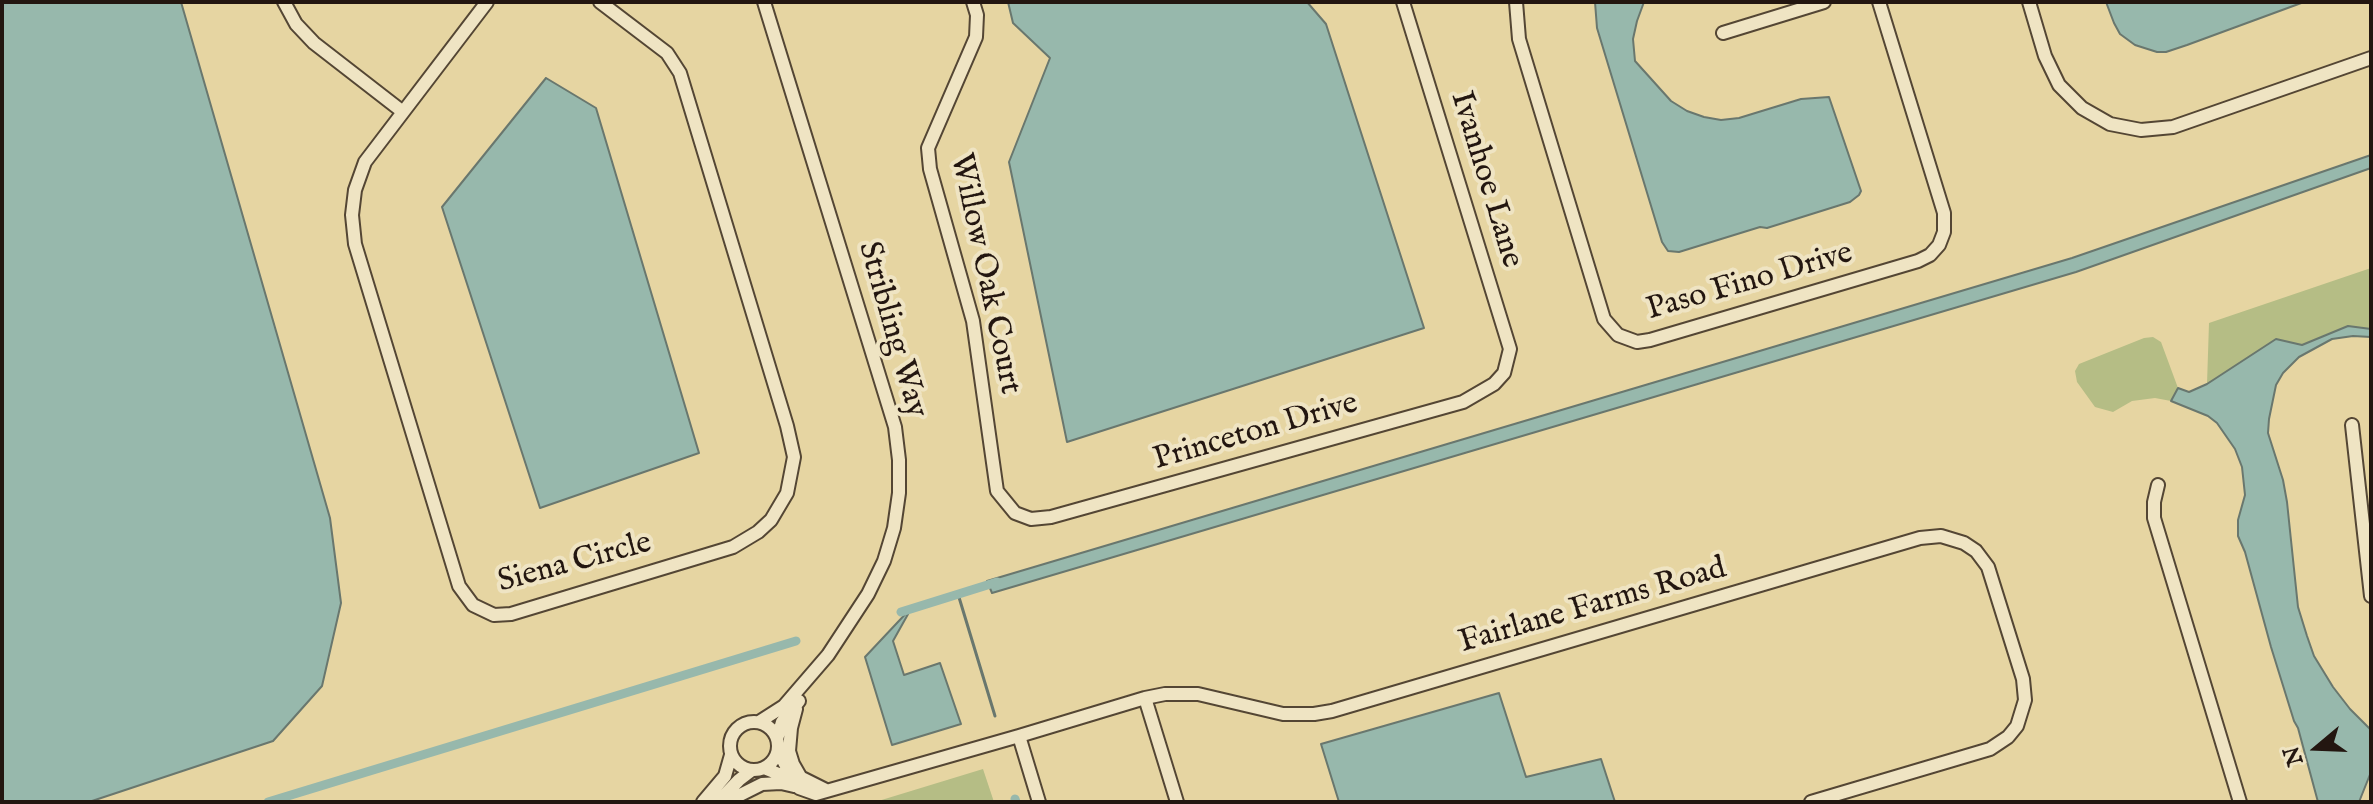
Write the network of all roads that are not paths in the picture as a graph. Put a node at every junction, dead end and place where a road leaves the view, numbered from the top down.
1 (284, 2) edge
2 (487, 2) edge
3 (600, 2) edge
4 (764, 2) edge
5 (973, 2) edge
6 (1403, 2) edge
7 (1516, 2) edge
8 (1824, 2) edge
9 (1879, 2) edge
10 (2029, 2) edge
11 (1723, 33) dead end
12 (2371, 58) edge
13 (403, 112) junction
14 (1504, 373) joint
15 (2352, 425) dead end
16 (2158, 485) dead end
17 (1015, 513) joint
18 (2371, 596) edge
19 (820, 664) junction
20 (1145, 698) junction
21 (798, 701) junction
22 (759, 722) junction
23 (1019, 736) junction
24 (777, 745) junction
25 (731, 755) junction
26 (758, 769) junction
27 (800, 783) junction
28 (703, 802) edge
29 (718, 802) edge
30 (726, 802) edge
31 (1039, 802) edge
32 (1177, 802) edge
33 (1811, 802) edge
34 (2240, 802) edge

1 - 13 street
2 - 13 street, Siena Circle
3 - 13 street, Siena Circle
4 - 19 street, Stribling Way
5 - 17 street, Willow Oak Court
6 - 14 street, Ivanhoe Lane
7 - 9 street, Paso Fino Drive
8 - 11 street
10 - 12 street
14 - 17 street, Princeton Drive
15 - 18 street
16 - 34 street
19 - 21 street, Stribling Way
19 - 22 street, Stribling Way
20 - 23 street, Fairlane Farms Road
20 - 32 street
20 - 33 street, Fairlane Farms Road
21 - 24 street, Stribling Way
21 - 27 street
22 - 24 street
22 - 25 street
23 - 27 street, Fairlane Farms Road
23 - 31 street
24 - 26 street
24 - 27 street, Fairlane Farms Road
25 - 26 street
25 - 28 street
26 - 27 street, Fairlane Farms Road
26 - 29 street
27 - 30 street

